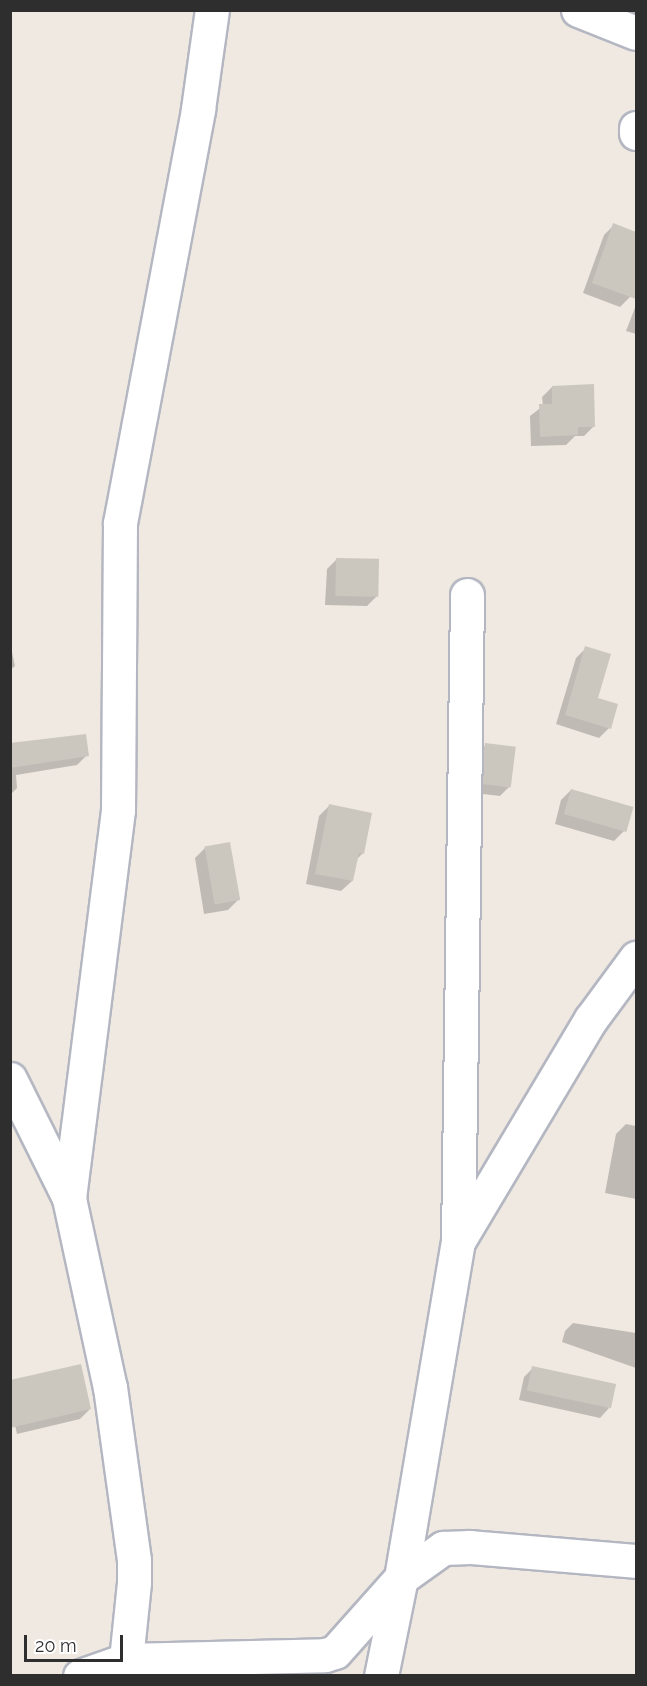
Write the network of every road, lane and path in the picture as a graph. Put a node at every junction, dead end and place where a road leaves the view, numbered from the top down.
1 (212, 10) edge
2 (578, 10) edge
3 (636, 33) edge
4 (636, 128) edge
5 (636, 133) edge
6 (467, 596) dead end
7 (636, 958) edge
8 (10, 1079) edge
9 (69, 1198) junction
10 (458, 1241) junction
11 (636, 1561) edge
12 (402, 1578) junction
13 (124, 1668) edge
14 (80, 1676) edge
15 (381, 1676) edge

1 - 9 street
2 - 3 street
4 - 5 street
6 - 10 street
7 - 10 street
8 - 9 street
9 - 13 street
10 - 12 street
11 - 12 street
12 - 13 street
12 - 15 street
13 - 14 street

